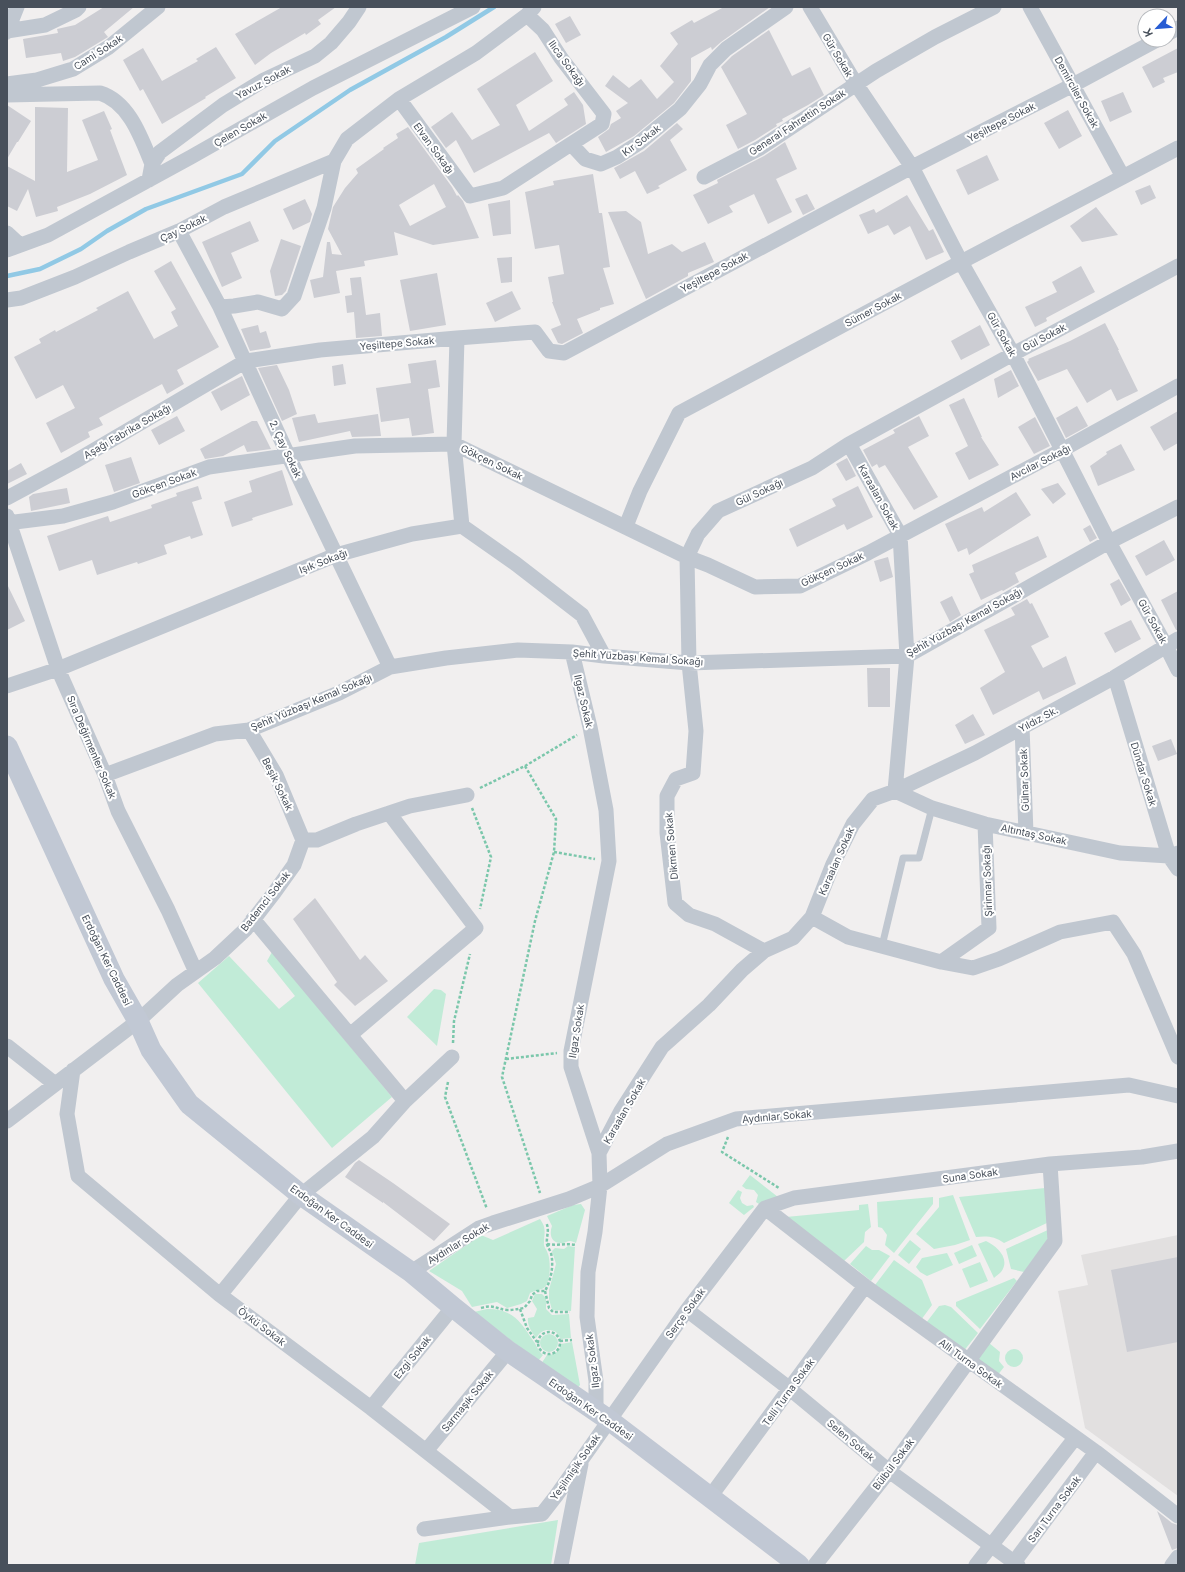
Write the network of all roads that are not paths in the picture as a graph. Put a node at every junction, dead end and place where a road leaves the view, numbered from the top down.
1 (17, 7) edge
2 (158, 7) edge
3 (359, 7) edge
4 (473, 7) edge
5 (786, 7) edge
6 (810, 7) edge
7 (994, 7) edge
8 (1030, 7) edge
9 (76, 8) edge
10 (531, 11) edge
11 (7, 32) edge
12 (1142, 48) edge
13 (7, 84) edge
14 (856, 84) junction
15 (1073, 85) junction
16 (7, 95) edge
17 (399, 99) junction
18 (571, 144) junction
19 (1178, 148) edge
20 (156, 158) junction
21 (334, 161) junction
22 (912, 167) junction
23 (704, 177) dead end
24 (1123, 177) junction
25 (149, 180) junction
26 (179, 231) junction
27 (7, 233) edge
28 (14, 248) edge
29 (961, 262) junction
30 (1178, 266) edge
31 (7, 300) edge
32 (220, 307) junction
33 (457, 338) junction
34 (1013, 354) junction
35 (246, 361) junction
36 (1178, 386) edge
37 (454, 444) junction
38 (849, 444) junction
39 (1062, 450) junction
40 (288, 455) junction
41 (7, 498) edge
42 (1178, 507) edge
43 (8, 520) edge
44 (462, 526) junction
45 (626, 526) junction
46 (900, 535) junction
47 (1109, 542) junction
48 (336, 554) junction
49 (687, 557) junction
50 (1172, 643) edge
51 (572, 652) junction
52 (604, 656) junction
53 (907, 656) junction
54 (689, 663) junction
55 (390, 667) junction
56 (58, 669) junction
57 (1178, 670) edge
58 (1115, 677) junction
59 (7, 686) edge
60 (1022, 727) junction
61 (249, 730) junction
62 (7, 746) edge
63 (11, 770) edge
64 (105, 775) junction
65 (895, 791) junction
66 (467, 795) road end
67 (932, 808) junction
68 (389, 813) junction
69 (985, 824) junction
70 (1026, 833) junction
71 (303, 840) junction
72 (1173, 854) edge
73 (1178, 869) edge
74 (812, 917) junction
75 (253, 919) junction
76 (882, 946) junction
77 (764, 951) junction
78 (941, 962) junction
79 (195, 970) junction
80 (138, 1021) junction
81 (350, 1035) junction
82 (7, 1046) edge
83 (452, 1057) road end
84 (1178, 1057) edge
85 (72, 1070) junction
86 (55, 1084) junction
87 (1178, 1096) edge
88 (405, 1101) junction
89 (7, 1121) edge
90 (1178, 1151) edge
91 (599, 1153) junction
92 (1050, 1164) junction
93 (600, 1186) junction
94 (301, 1195) junction
95 (765, 1208) junction
96 (411, 1272) junction
97 (865, 1286) junction
98 (220, 1295) junction
99 (453, 1307) junction
100 (687, 1310) junction
101 (508, 1351) junction
102 (969, 1361) junction
103 (790, 1389) junction
104 (371, 1408) junction
105 (602, 1416) junction
106 (1074, 1438) junction
107 (426, 1451) junction
108 (1096, 1452) junction
109 (583, 1457) junction
110 (889, 1471) junction
111 (710, 1497) junction
112 (1178, 1516) edge
113 (510, 1517) junction
114 (424, 1529) dead end
115 (991, 1544) junction
116 (1178, 1557) edge
117 (1015, 1564) edge
118 (561, 1565) edge
119 (799, 1565) edge
120 (815, 1565) edge
121 (976, 1565) edge
122 (1172, 1565) edge

1 - 11 street
2 - 13 street, Cami Sokak
3 - 20 street, Yavuz Sokak
4 - 25 street, Çelen Sokak
5 - 18 street, Kır Sokak
6 - 14 street, Gür Sokak
7 - 14 street, General Fahrettin Sokak
8 - 15 street, Demirciler Sokak
9 - 11 street
10 - 17 street
10 - 18 street, Ilıca Sokağı
12 - 15 street, Yeşiltepe Sokak
14 - 22 street, Gür Sokak
14 - 23 street, General Fahrettin Sokak
15 - 22 street, Yeşiltepe Sokak
15 - 24 street, Demirciler Sokak
16 - 20 street
17 - 18 street, Elvan Sokağı
17 - 21 street
19 - 24 street, Sümer Sokak
20 - 25 street
21 - 26 street, Çay Sokak
21 - 32 street
22 - 29 street, Gür Sokak
22 - 33 street, Yeşiltepe Sokak
24 - 29 street, Sümer Sokak
25 - 28 street, Çelen Sokak
26 - 31 street, Çay Sokak
26 - 32 street, 2. Çay Sokak
27 - 28 street
29 - 34 street, Gür Sokak
29 - 45 street, Sümer Sokak
30 - 34 street, Gül Sokak
32 - 35 street, 2. Çay Sokak
33 - 35 street, Yeşiltepe Sokak
33 - 37 street
34 - 38 street, Gül Sokak
34 - 39 street, Gür Sokak
35 - 40 street, 2. Çay Sokak
35 - 41 street, Aşağı Fabrika Sokağı
36 - 39 street, Avcılar Sokağı
37 - 40 street, Gökçen Sokak
37 - 44 street
37 - 45 street, Gökçen Sokak
38 - 46 street, Karaalan Sokak
38 - 49 street, Gül Sokağı
39 - 46 street, Avcılar Sokağı
39 - 47 street, Gür Sokak
40 - 43 street, Gökçen Sokak
40 - 48 street, 2. Çay Sokak
42 - 47 street, Şehit Yüzbaşı Kemal Sokağı
43 - 56 street, Sıra Değirmenler Sokak
44 - 48 street, Işık Sokağı
44 - 52 street
45 - 49 street, Gökçen Sokak
46 - 49 street, Gökçen Sokak
46 - 53 street, Karaalan Sokak
47 - 50 street, Gür Sokak
47 - 53 street, Şehit Yüzbaşı Kemal Sokağı
48 - 55 street, 2. Çay Sokak
48 - 56 street, Işık Sokağı
49 - 54 street, Dikmen Sokak
50 - 57 street, Gür Sokak
50 - 58 street, Yıldız Sk.
51 - 52 street, Şehit Yüzbaşı Kemal Sokağı
51 - 55 street, Şehit Yüzbaşı Kemal Sokağı
51 - 91 street, Ilgaz Sokak
52 - 54 street, Şehit Yüzbaşı Kemal Sokağı
53 - 54 street, Şehit Yüzbaşı Kemal Sokağı
53 - 65 street, Karaalan Sokak
54 - 77 street, Dikmen Sokak
55 - 61 street, Şehit Yüzbaşı Kemal Sokağı
56 - 59 street, Işık Sokağı
56 - 64 street, Sıra Değirmenler Sokak
58 - 60 street, Yıldız Sk.
58 - 72 street, Dündar Sokak
60 - 65 street, Yıldız Sk.
60 - 70 street, Gülnar Sokak
61 - 64 street, Şehit Yüzbaşı Kemal Sokağı
61 - 71 street, Beşik Sokak
62 - 63 main road, Erdoğan Ker Caddesi
63 - 80 main road, Erdoğan Ker Caddesi
64 - 79 street, Sıra Değirmenler Sokak
65 - 67 street, Altıntaş Sokak
65 - 74 street, Karaalan Sokak
66 - 68 street
67 - 69 street, Altıntaş Sokak
67 - 76 lane
68 - 71 street
68 - 81 street
69 - 70 street, Altıntaş Sokak
69 - 78 street, Şirinnar Sokağı
70 - 72 street, Altıntaş Sokak
71 - 75 street, Bademci Sokak
72 - 73 street, Dündar Sokak
74 - 76 street
74 - 77 street, Karaalan Sokak
75 - 79 street, Bademci Sokak
75 - 81 street
76 - 78 street
77 - 91 street, Karaalan Sokak
78 - 84 street
79 - 80 street, Bademci Sokak
80 - 85 street, Bademci Sokak
80 - 94 main road, Erdoğan Ker Caddesi
81 - 88 street
82 - 86 street
83 - 88 street
85 - 86 street, Bademci Sokak
85 - 98 street, Öykü Sokak
86 - 89 street, Bademci Sokak
87 - 93 street, Aydınlar Sokak
88 - 94 street
90 - 92 street, Suna Sokak
91 - 93 street, Ilgaz Sokak
92 - 95 street, Suna Sokak
92 - 102 street, Bülbül Sokak
93 - 96 street, Aydınlar Sokak
93 - 105 street, Ilgaz Sokak
94 - 96 main road, Erdoğan Ker Caddesi
94 - 98 street
95 - 97 street, Allı Turna Sokak
95 - 100 street, Serçe Sokak
96 - 99 main road, Erdoğan Ker Caddesi
97 - 102 street, Allı Turna Sokak
97 - 103 street, Telli Turna Sokak
98 - 104 street, Öykü Sokak
99 - 101 main road, Erdoğan Ker Caddesi
99 - 104 street, Ezgi Sokak
100 - 103 street, Selen Sokak
100 - 105 street, Serçe Sokak
101 - 105 main road, Erdoğan Ker Caddesi
101 - 107 street, Sarmaşık Sokak
102 - 106 street, Allı Turna Sokak
102 - 110 street, Bülbül Sokak
103 - 110 street, Selen Sokak
103 - 111 street, Telli Turna Sokak
104 - 107 street, Öykü Sokak
105 - 109 street, Yeşilmişik Sokak
105 - 111 main road, Erdoğan Ker Caddesi
106 - 108 street, Allı Turna Sokak
106 - 115 street
107 - 113 street, Öykü Sokak
108 - 112 street, Allı Turna Sokak
108 - 117 street, Sarı Turna Sokak
109 - 113 street, Yeşilmişik Sokak
109 - 118 street
110 - 115 street, Selen Sokak
110 - 120 street, Bülbül Sokak
111 - 119 main road, Erdoğan Ker Caddesi
113 - 114 street
115 - 117 street, Selen Sokak
115 - 121 street
116 - 122 street

